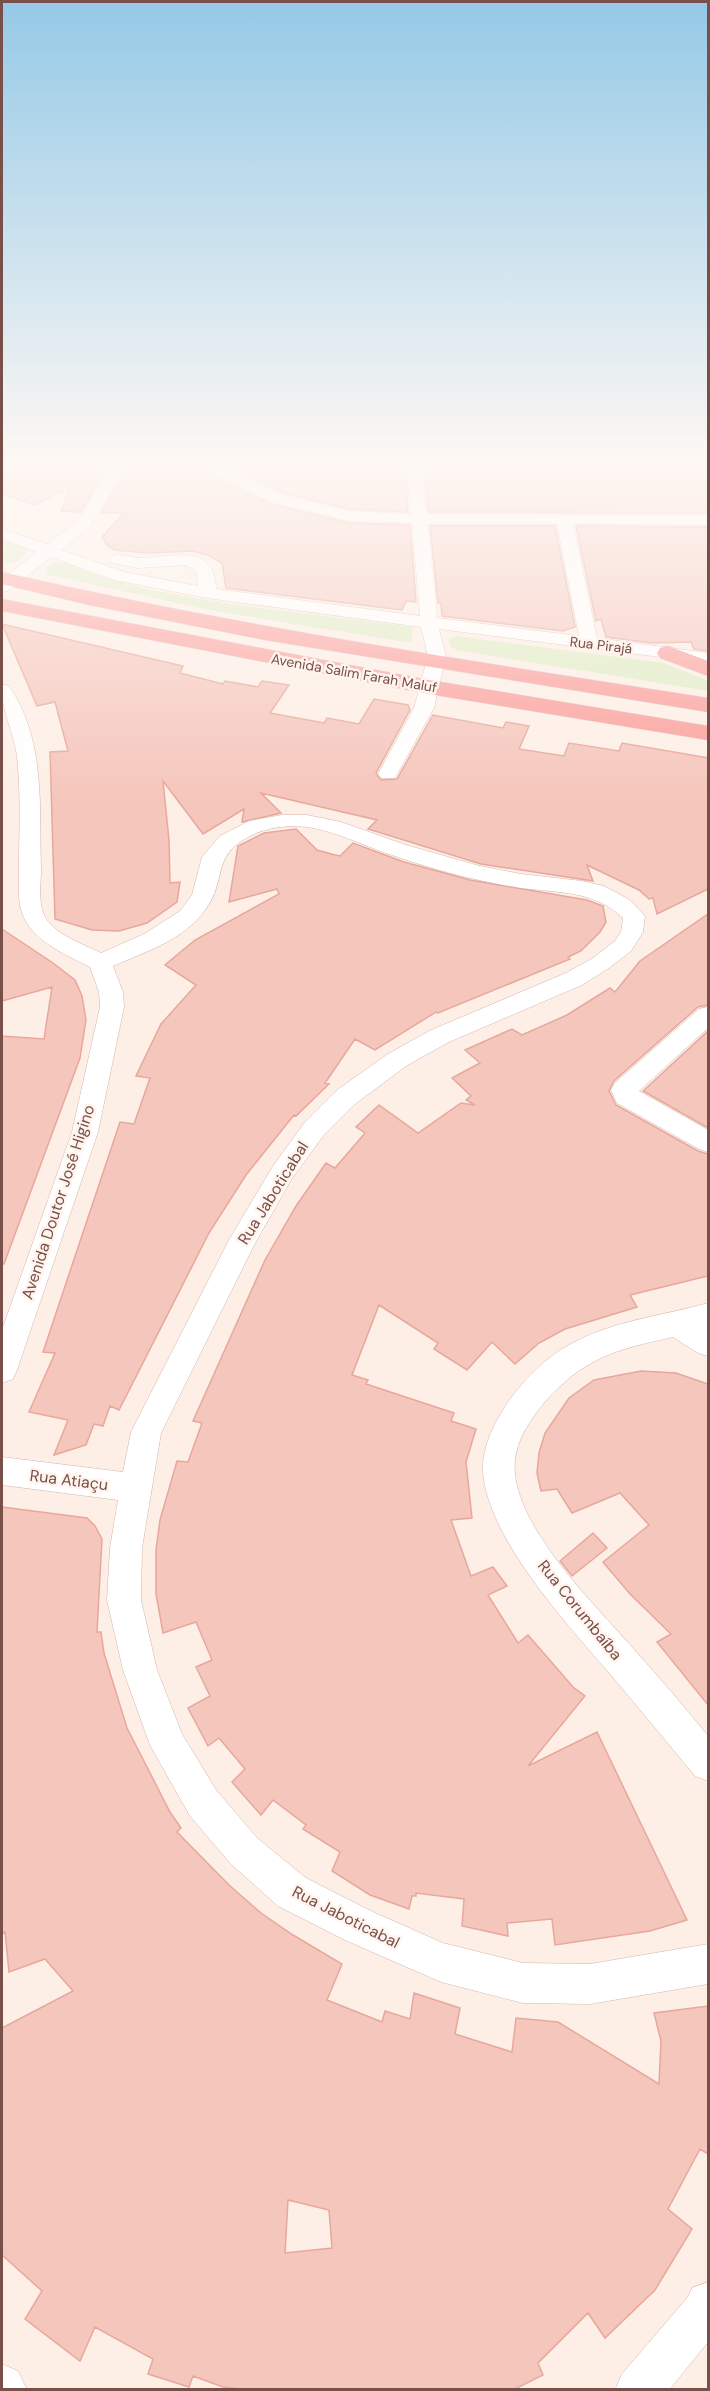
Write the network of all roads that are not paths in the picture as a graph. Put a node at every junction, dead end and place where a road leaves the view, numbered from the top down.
1 (119, 576) edge
2 (207, 576) edge
3 (424, 576) edge
4 (575, 576) edge
5 (4, 582) edge
6 (207, 593) junction
7 (2, 605) edge
8 (429, 623) junction
9 (589, 643) junction
10 (668, 653) junction
11 (708, 658) edge
12 (435, 661) junction
13 (708, 669) edge
14 (429, 687) junction
15 (2, 690) edge
16 (708, 705) edge
17 (708, 733) edge
18 (388, 774) dead end
19 (100, 962) junction
20 (708, 1015) edge
21 (708, 1142) edge
22 (708, 1315) edge
23 (677, 1324) junction
24 (708, 1344) edge
25 (2, 1370) edge
26 (2, 1471) edge
27 (136, 1488) junction
28 (708, 1763) edge
29 (708, 1964) edge
30 (708, 2304) edge
31 (638, 2390) edge

1 - 6 street, Rua Pirajá
2 - 6 street
3 - 8 street
4 - 9 street
5 - 12 highway, Avenida Salim Farah Maluf
6 - 8 street, Rua Pirajá
7 - 14 highway, Avenida Salim Farah Maluf
8 - 9 street, Rua Pirajá
8 - 12 street
9 - 10 street, Rua Pirajá
10 - 11 street, Rua Pirajá
10 - 13 highway
12 - 14 street
12 - 16 highway, Avenida Salim Farah Maluf
14 - 17 highway, Avenida Salim Farah Maluf
14 - 18 street
15 - 19 street
19 - 25 street, Avenida Doutor José Higino
19 - 27 street, Rua Jaboticabal
20 - 21 street
22 - 23 street, Rua Corumbaíba
23 - 24 street
23 - 28 street, Rua Corumbaíba
26 - 27 street, Rua Atiaçu
27 - 29 street, Rua Jaboticabal
30 - 31 street

